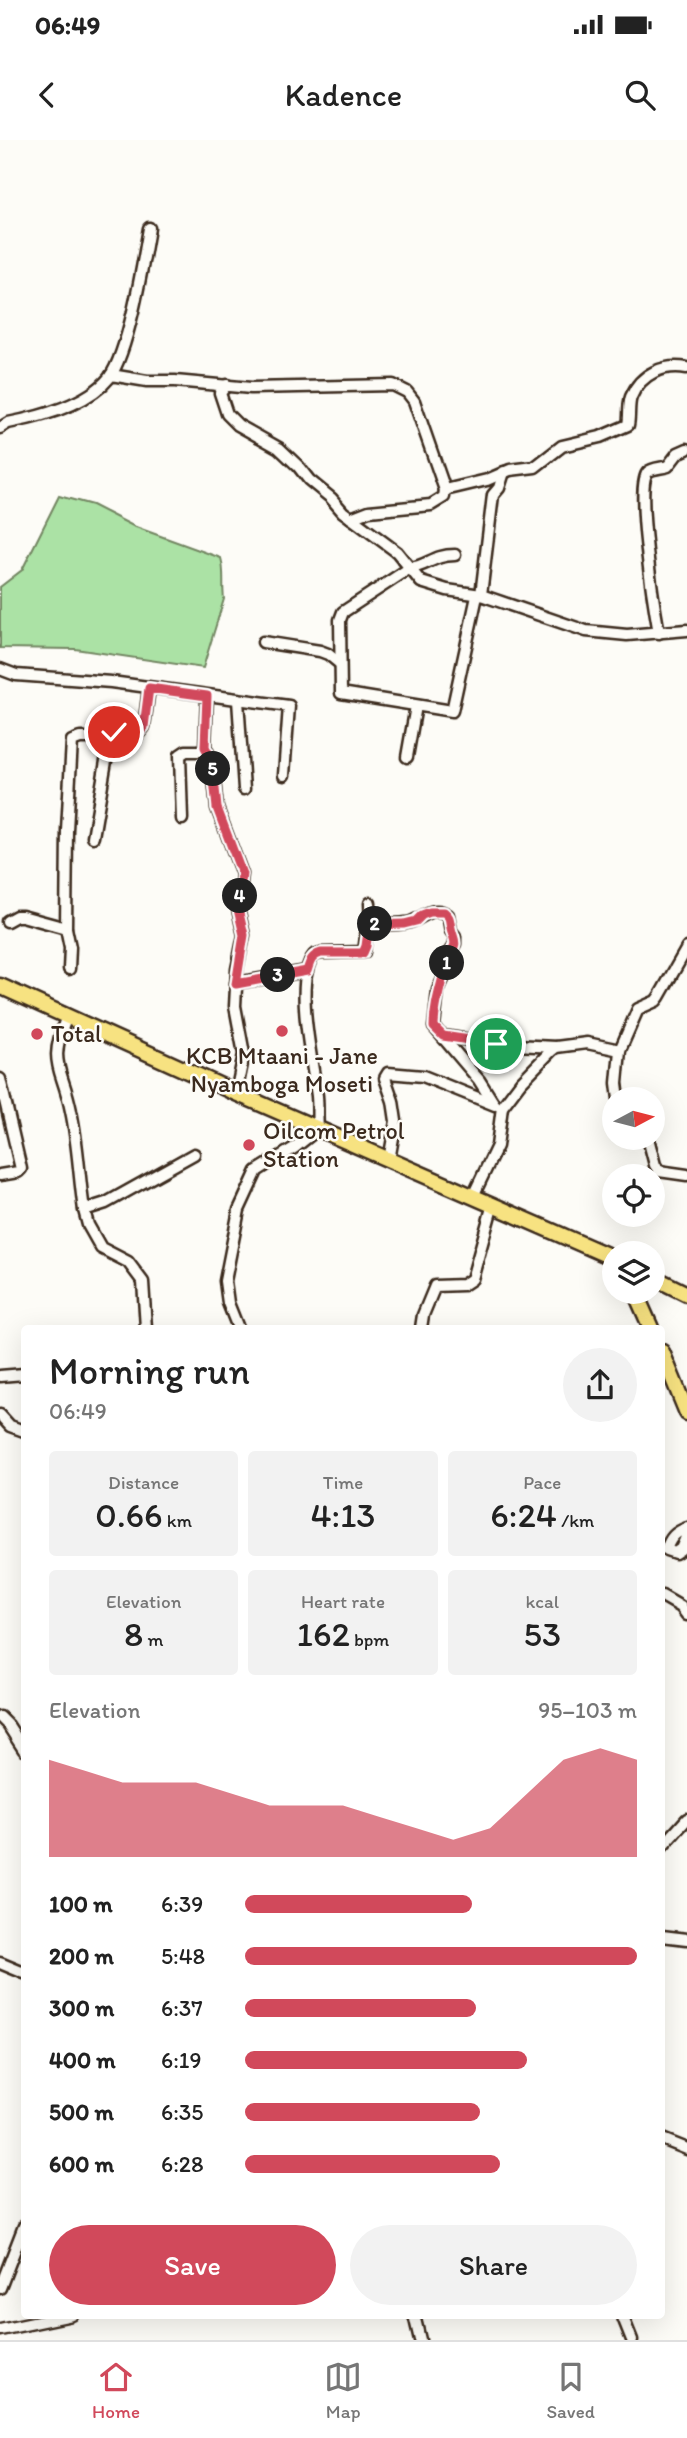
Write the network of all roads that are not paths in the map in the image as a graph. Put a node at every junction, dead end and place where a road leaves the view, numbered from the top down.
1 (149, 228) dead end
2 (687, 368) edge
3 (111, 375) junction
4 (227, 385) junction
5 (0, 428) edge
6 (687, 449) edge
7 (504, 472) junction
8 (487, 480) junction
9 (445, 490) junction
10 (493, 495) junction
11 (351, 518) junction
12 (454, 555) dead end
13 (410, 568) junction
14 (479, 595) junction
15 (687, 630) edge
16 (659, 632) junction
17 (262, 642) dead end
18 (339, 663) junction
19 (0, 669) edge
20 (149, 688) junction
21 (207, 696) junction
22 (239, 701) junction
23 (416, 706) junction
24 (110, 738) junction
25 (205, 747) junction
26 (407, 757) dead end
27 (284, 775) dead end
28 (244, 789) dead end
29 (182, 819) dead end
30 (93, 837) dead end
31 (370, 903) dead end
32 (7, 921) dead end
33 (370, 924) junction
34 (66, 928) junction
35 (687, 948) edge
36 (69, 969) dead end
37 (307, 971) junction
38 (236, 984) junction
39 (0, 986) edge
40 (66, 1016) junction
41 (443, 1036) junction
42 (556, 1047) junction
43 (620, 1050) junction
44 (0, 1079) edge
45 (618, 1087) edge
46 (236, 1093) junction
47 (498, 1106) junction
48 (318, 1129) junction
49 (652, 1150) edge
50 (194, 1154) dead end
51 (389, 1160) junction
52 (0, 1175) edge
53 (687, 1175) edge
54 (473, 1196) junction
55 (493, 1204) junction
56 (84, 1210) junction
57 (602, 1254) edge
58 (665, 1284) edge
59 (687, 1294) edge
60 (642, 1304) edge
61 (146, 1325) edge
62 (237, 1325) edge
63 (421, 1325) edge
64 (650, 1325) edge
65 (665, 1359) edge
66 (21, 1374) edge
67 (0, 1376) edge
68 (687, 1413) edge
69 (0, 1415) edge
70 (21, 1430) edge
71 (687, 1528) edge
72 (687, 1535) edge
73 (665, 1598) edge
74 (687, 1615) edge
75 (0, 1717) edge
76 (21, 1746) edge
77 (687, 1819) edge
78 (665, 1844) edge
79 (665, 1936) edge
80 (687, 1940) edge
81 (0, 1964) edge
82 (21, 1972) edge
83 (665, 2140) edge
84 (687, 2149) edge
85 (21, 2233) edge
86 (0, 2288) edge
87 (53, 2319) edge
88 (415, 2319) edge
89 (624, 2319) edge
90 (0, 2330) edge
91 (420, 2340) edge
92 (632, 2340) edge

1 - 3 street
2 - 7 street
3 - 4 street
3 - 5 street
4 - 9 street
4 - 11 street
6 - 16 street
7 - 8 street
7 - 10 street
8 - 9 street
8 - 10 street
9 - 11 street
10 - 14 street
11 - 13 street
12 - 13 street
13 - 14 street
13 - 18 street
14 - 16 street
14 - 23 street
15 - 16 street
17 - 18 street
18 - 23 street
19 - 20 street
20 - 21 street
20 - 24 street
21 - 22 street
21 - 25 street
22 - 27 street
22 - 28 street
23 - 26 street
24 - 30 street
24 - 34 street
25 - 29 street
25 - 38 street
31 - 33 street
32 - 34 street
33 - 37 street
33 - 41 street
34 - 36 street
35 - 43 street
37 - 38 street
37 - 48 street
38 - 46 street
39 - 40 highway
40 - 46 highway
40 - 56 street
41 - 42 street
41 - 47 street
42 - 43 street
42 - 47 street
43 - 45 street
44 - 52 street
46 - 48 highway
47 - 51 street
47 - 54 street
48 - 51 highway
48 - 62 street
49 - 53 street
50 - 56 street
51 - 54 highway
54 - 55 highway
55 - 57 highway
55 - 63 street
56 - 61 street
58 - 59 highway
60 - 64 highway
65 - 68 highway
66 - 67 street
69 - 70 street
71 - 72 street
73 - 74 street
75 - 76 street
77 - 78 street
79 - 80 street
81 - 82 street
83 - 84 street
85 - 86 street
87 - 90 street
88 - 91 street
89 - 92 street

